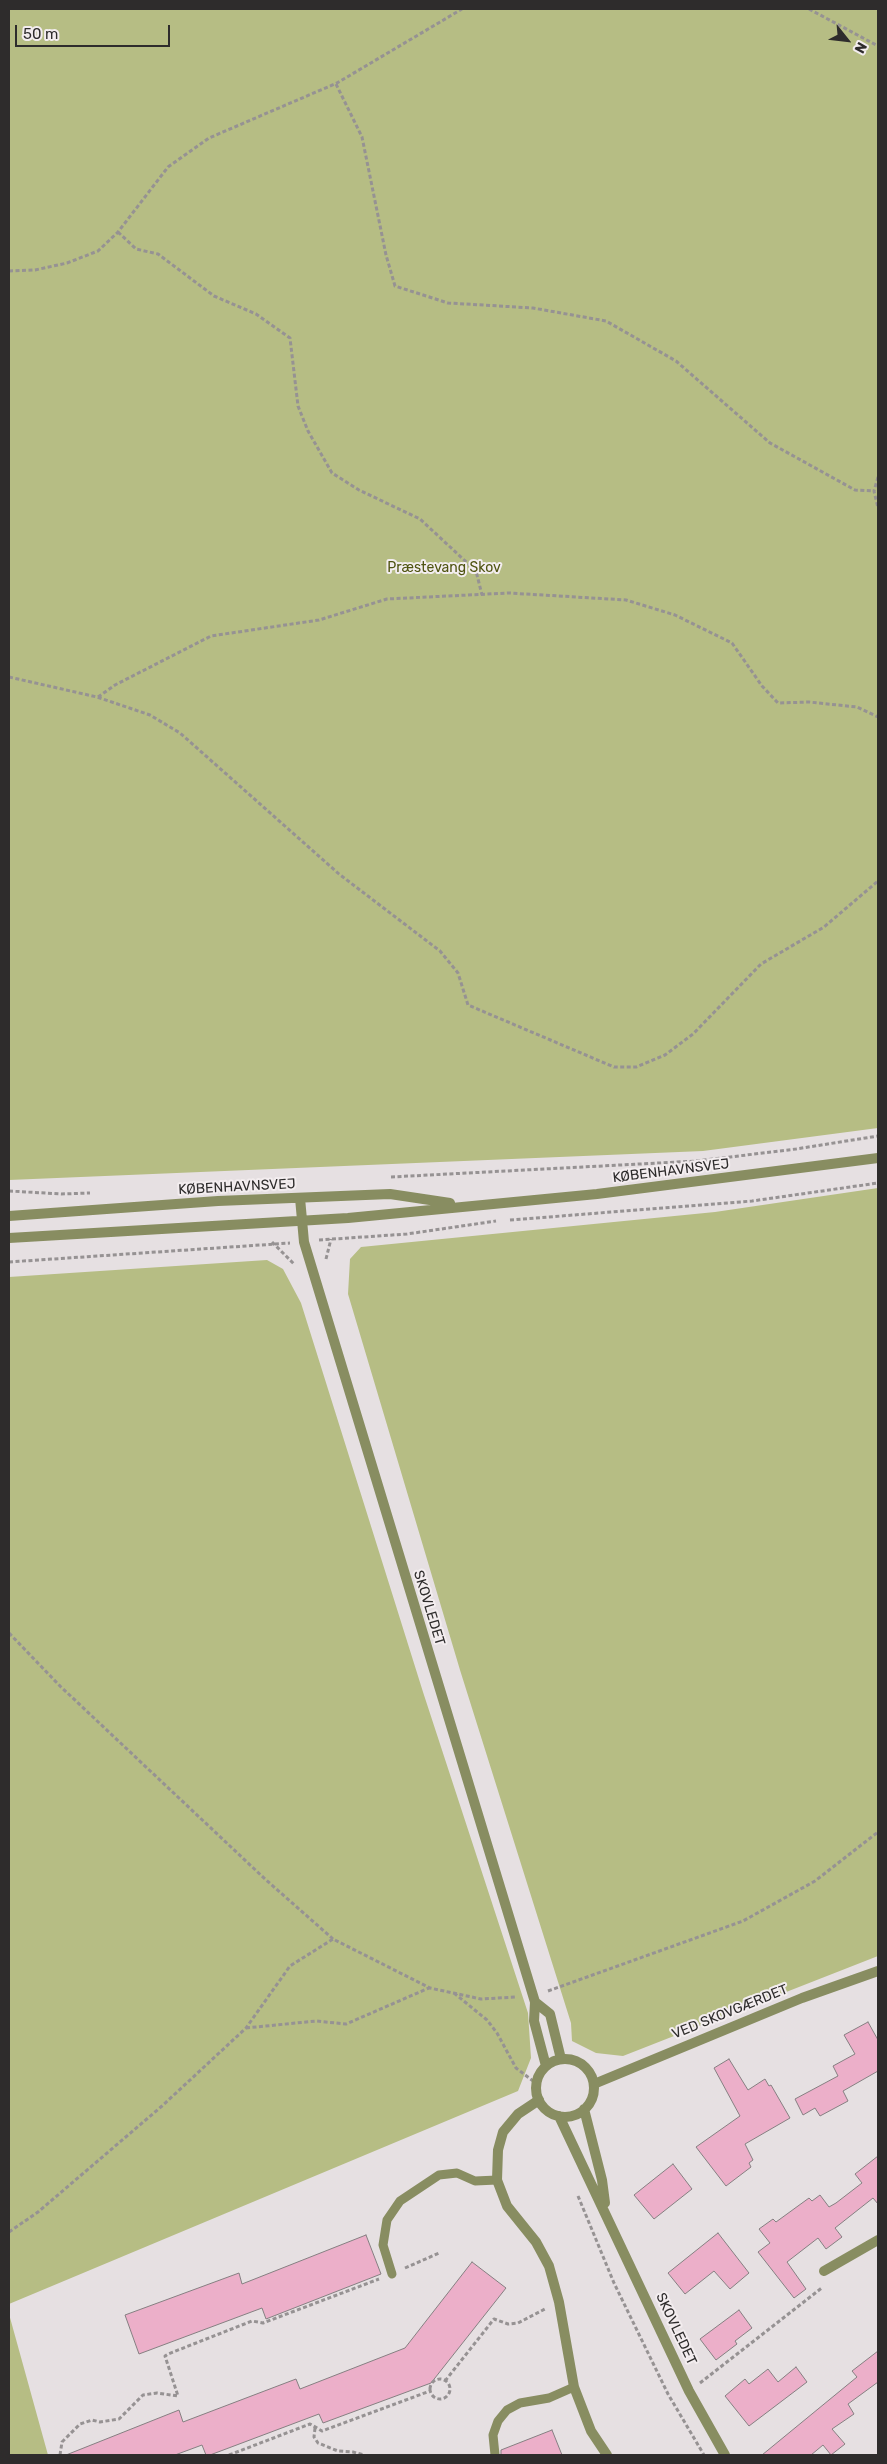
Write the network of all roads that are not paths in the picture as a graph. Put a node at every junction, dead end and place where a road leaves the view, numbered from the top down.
1 (878, 1158) edge
2 (300, 1198) junction
3 (466, 1205) junction
4 (9, 1216) edge
5 (301, 1221) junction
6 (9, 1238) edge
7 (878, 1971) edge
8 (533, 1999) junction
9 (561, 2059) junction
10 (546, 2066) junction
11 (594, 2084) junction
12 (539, 2100) junction
13 (584, 2109) junction
14 (560, 2116) junction
15 (497, 2180) junction
16 (606, 2212) junction
17 (878, 2240) edge
18 (824, 2270) road end
19 (392, 2274) road end
20 (574, 2387) junction
21 (494, 2455) edge
22 (607, 2455) edge
23 (726, 2455) edge

1 - 3 street, KØBENHAVNSVEJ
2 - 3 street, KØBENHAVNSVEJ
2 - 4 street, KØBENHAVNSVEJ
2 - 5 street, SKOVLEDET
3 - 5 street, KØBENHAVNSVEJ
5 - 6 street, KØBENHAVNSVEJ
5 - 8 street, SKOVLEDET
7 - 11 street, VED SKOVGÆRDET
8 - 9 street, SKOVLEDET
8 - 10 street, SKOVLEDET
9 - 10 street
9 - 11 street
10 - 12 street
11 - 13 street
12 - 14 street
12 - 15 street
13 - 14 street
13 - 16 street, SKOVLEDET
14 - 16 street, SKOVLEDET
15 - 19 lane
15 - 20 street
16 - 23 street, SKOVLEDET
17 - 18 street
20 - 21 lane
20 - 22 street

